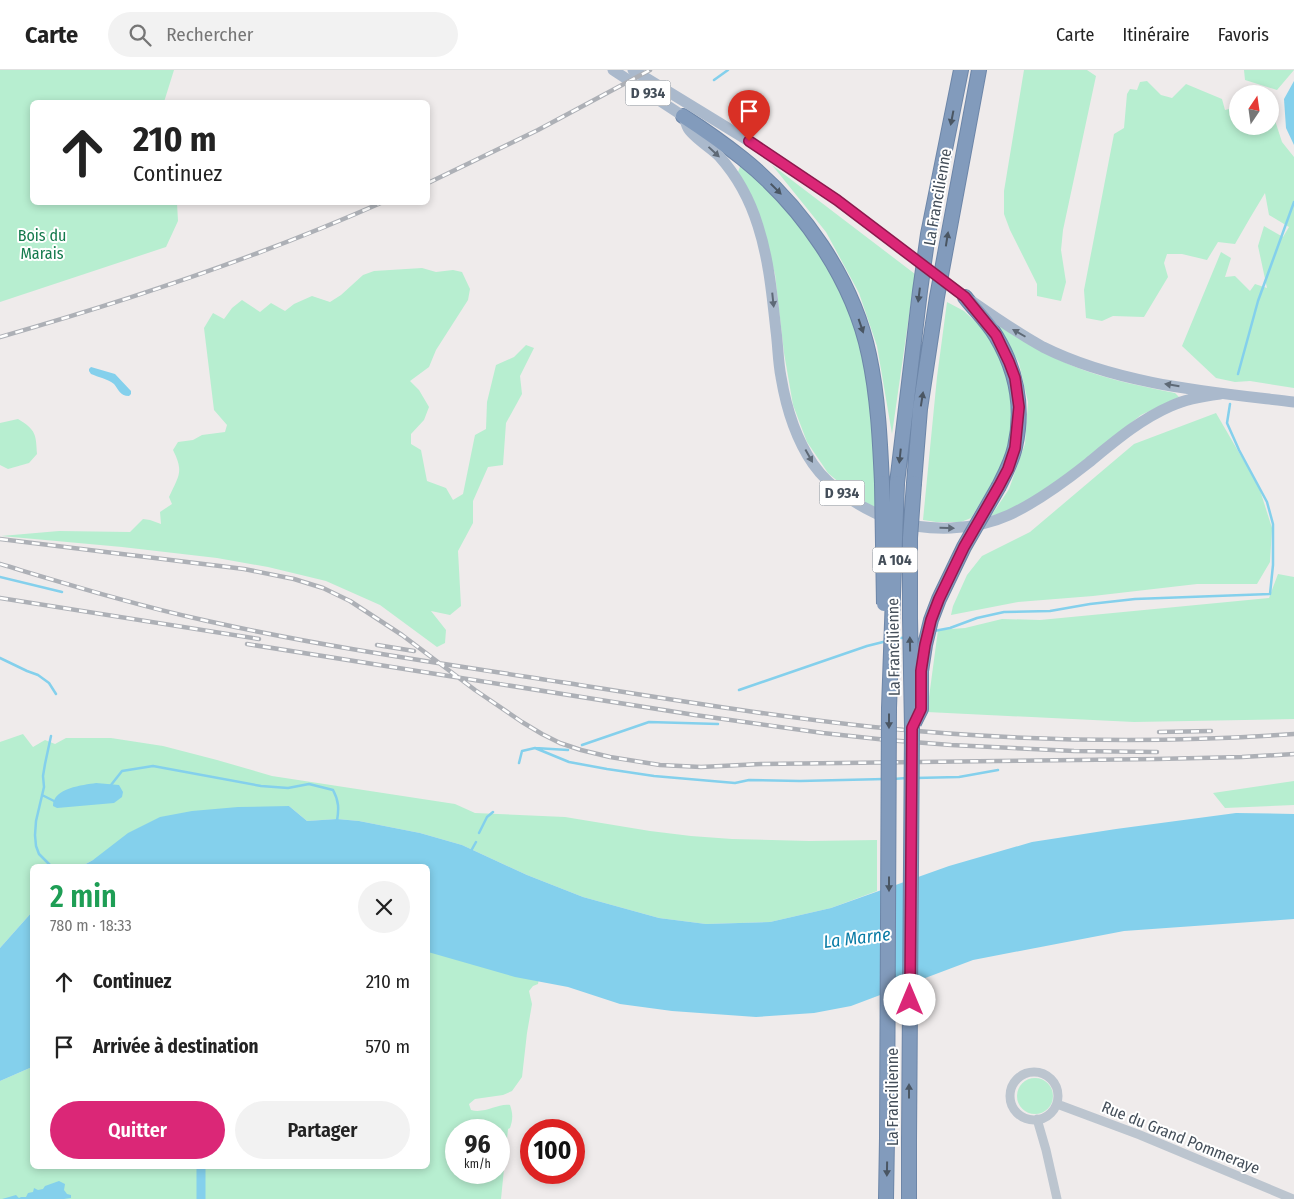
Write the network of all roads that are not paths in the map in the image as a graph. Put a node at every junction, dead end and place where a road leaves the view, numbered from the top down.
1 (613, 70) edge
2 (633, 70) edge
3 (961, 70) edge
4 (979, 70) edge
5 (684, 116) junction
6 (965, 297) junction
7 (1220, 394) junction
8 (1294, 402) edge
9 (891, 638) junction
10 (912, 728) junction
11 (1057, 1104) junction
12 (1037, 1119) junction
13 (886, 1199) edge
14 (909, 1199) edge
15 (1057, 1199) edge
16 (1293, 1199) edge

1 - 5 main road, D 934
2 - 6 main road, D 934, bridge
3 -> 9 highway, La Francilienne / A 104, bridge
10 -> 4 highway, La Francilienne / A 104, bridge
5 -> 7 main road, D 934
5 -> 9 highway, bridge
7 -> 6 main road, D 934
6 - 10 highway, bridge
7 - 8 main road
9 -> 13 highway, La Francilienne / A 104, bridge
14 -> 10 highway, La Francilienne / A 104, bridge
11 - 12 street
11 - 12 street
11 - 16 street, Rue du Grand Pommeraye
12 - 15 street

